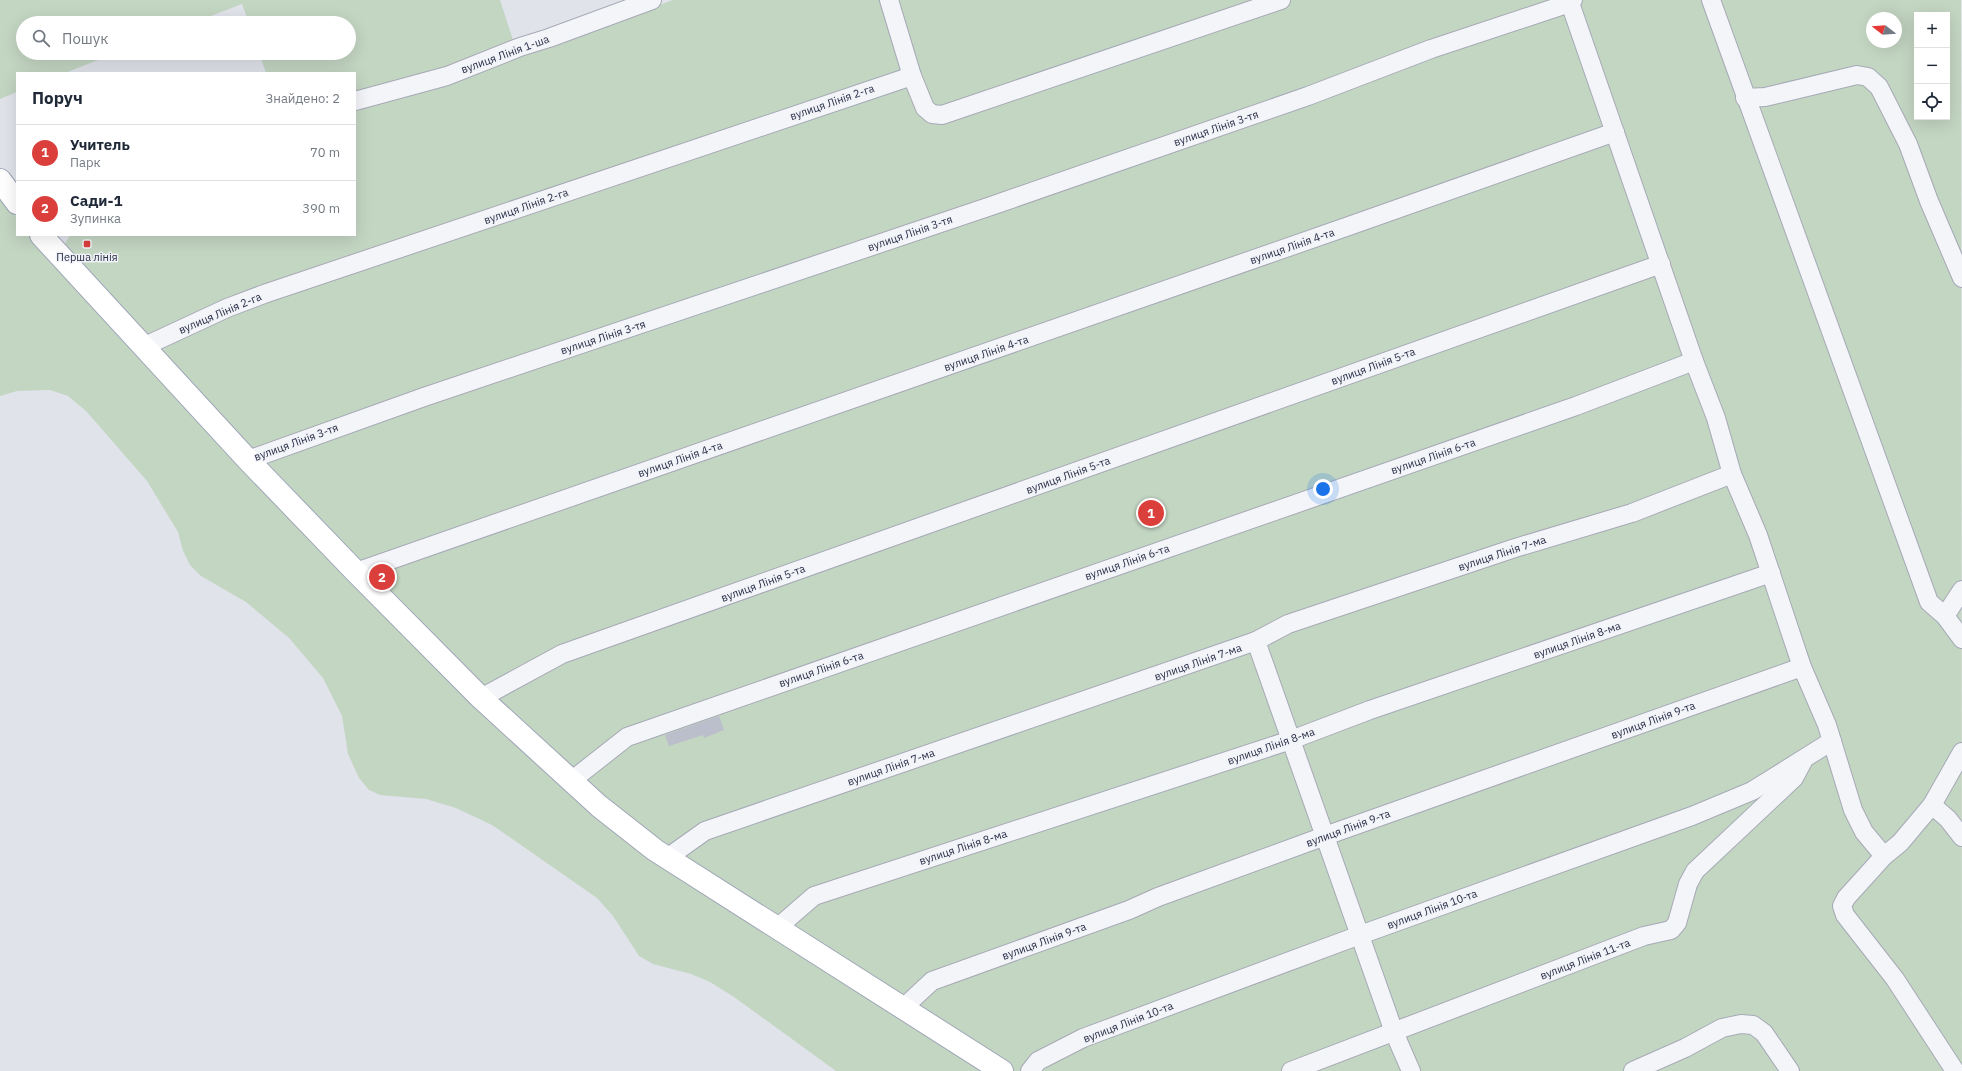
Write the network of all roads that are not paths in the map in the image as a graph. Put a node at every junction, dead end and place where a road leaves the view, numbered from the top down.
1 (652, 0) edge
2 (889, 0) edge
3 (1281, 0) edge
4 (1710, 0) edge
5 (1572, 2) edge
6 (912, 76) junction
7 (1745, 98) junction
8 (356, 101) edge
9 (1615, 132) junction
10 (0, 180) edge
11 (16, 202) edge
12 (44, 236) edge
13 (1661, 264) junction
14 (1962, 278) edge
15 (143, 347) junction
16 (1694, 361) junction
17 (248, 460) junction
18 (1732, 474) junction
19 (356, 572) junction
20 (1771, 573) junction
21 (1962, 590) edge
22 (1945, 616) junction
23 (1962, 639) edge
24 (1256, 641) junction
25 (1802, 667) junction
26 (481, 698) junction
27 (1291, 740) junction
28 (1832, 741) junction
29 (1962, 752) edge
30 (1804, 758) junction
31 (571, 781) junction
32 (1932, 805) junction
33 (1325, 836) junction
34 (1962, 837) edge
35 (1884, 856) junction
36 (667, 858) junction
37 (777, 928) junction
38 (1360, 935) junction
39 (903, 1008) junction
40 (1394, 1032) junction
41 (1002, 1071) edge
42 (1030, 1071) edge
43 (1291, 1071) edge
44 (1410, 1071) edge
45 (1633, 1071) edge
46 (1790, 1071) edge
47 (1955, 1071) edge

1 - 8 lane, вулиця Лінія 1-ша
2 - 6 lane
3 - 6 lane
4 - 7 lane
5 - 9 lane
5 - 17 lane, вулиця Лінія 3-тя
6 - 15 lane, вулиця Лінія 2-га
7 - 14 lane
7 - 22 lane
9 - 13 lane
9 - 19 lane, вулиця Лінія 4-та
10 - 11 main road
12 - 15 main road
13 - 16 lane
13 - 26 lane, вулиця Лінія 5-та
15 - 17 main road
16 - 18 lane
16 - 31 lane, вулиця Лінія 6-та
17 - 19 main road
18 - 20 lane
18 - 24 lane, вулиця Лінія 7-ма
19 - 26 main road
20 - 25 lane
20 - 27 lane, вулиця Лінія 8-ма
21 - 22 lane
22 - 23 lane
24 - 27 lane
24 - 36 lane, вулиця Лінія 7-ма
25 - 28 lane
25 - 33 lane, вулиця Лінія 9-та
26 - 31 main road
27 - 33 lane
27 - 37 lane, вулиця Лінія 8-ма
28 - 30 lane, вулиця Лінія 10-та
28 - 35 lane
29 - 32 lane
30 - 38 lane, вулиця Лінія 10-та
30 - 40 lane, вулиця Лінія 11-та
31 - 36 main road
32 - 34 lane
32 - 35 lane
33 - 38 lane
33 - 39 lane, вулиця Лінія 9-та
35 - 47 lane
36 - 37 main road
37 - 39 main road
38 - 40 lane
38 - 42 lane, вулиця Лінія 10-та
39 - 41 main road
40 - 43 lane, вулиця Лінія 11-та
40 - 44 lane
45 - 46 lane

